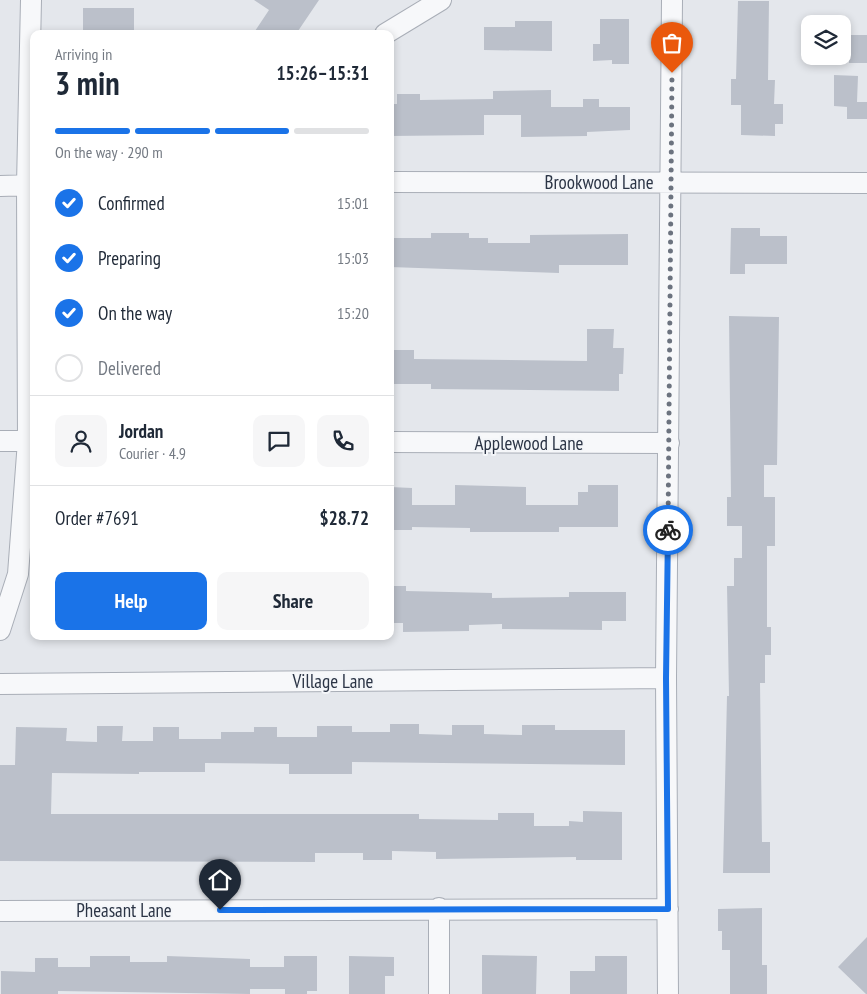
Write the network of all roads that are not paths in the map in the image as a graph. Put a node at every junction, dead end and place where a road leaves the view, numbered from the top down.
1 (31, 0) edge
2 (441, 0) edge
3 (672, 0) edge
4 (31, 30) edge
5 (392, 30) edge
6 (394, 182) edge
7 (672, 182) junction
8 (867, 183) edge
9 (30, 185) edge
10 (0, 186) edge
11 (30, 440) edge
12 (0, 441) edge
13 (394, 442) edge
14 (669, 443) junction
15 (30, 450) edge
16 (0, 630) edge
17 (666, 678) junction
18 (0, 684) edge
19 (439, 908) junction
20 (668, 909) junction
21 (0, 911) edge
22 (439, 994) edge
23 (668, 994) edge

1 - 4 street
2 - 5 street
3 - 7 street
6 - 7 street, Brookwood Lane
7 - 8 street, Brookwood Lane
7 - 14 street
9 - 10 street
11 - 12 street
13 - 14 street, Applewood Lane
14 - 17 street
15 - 16 street
17 - 18 street, Village Lane
17 - 20 street
19 - 20 street, Pheasant Lane
19 - 21 street, Pheasant Lane
19 - 22 street
20 - 23 street

